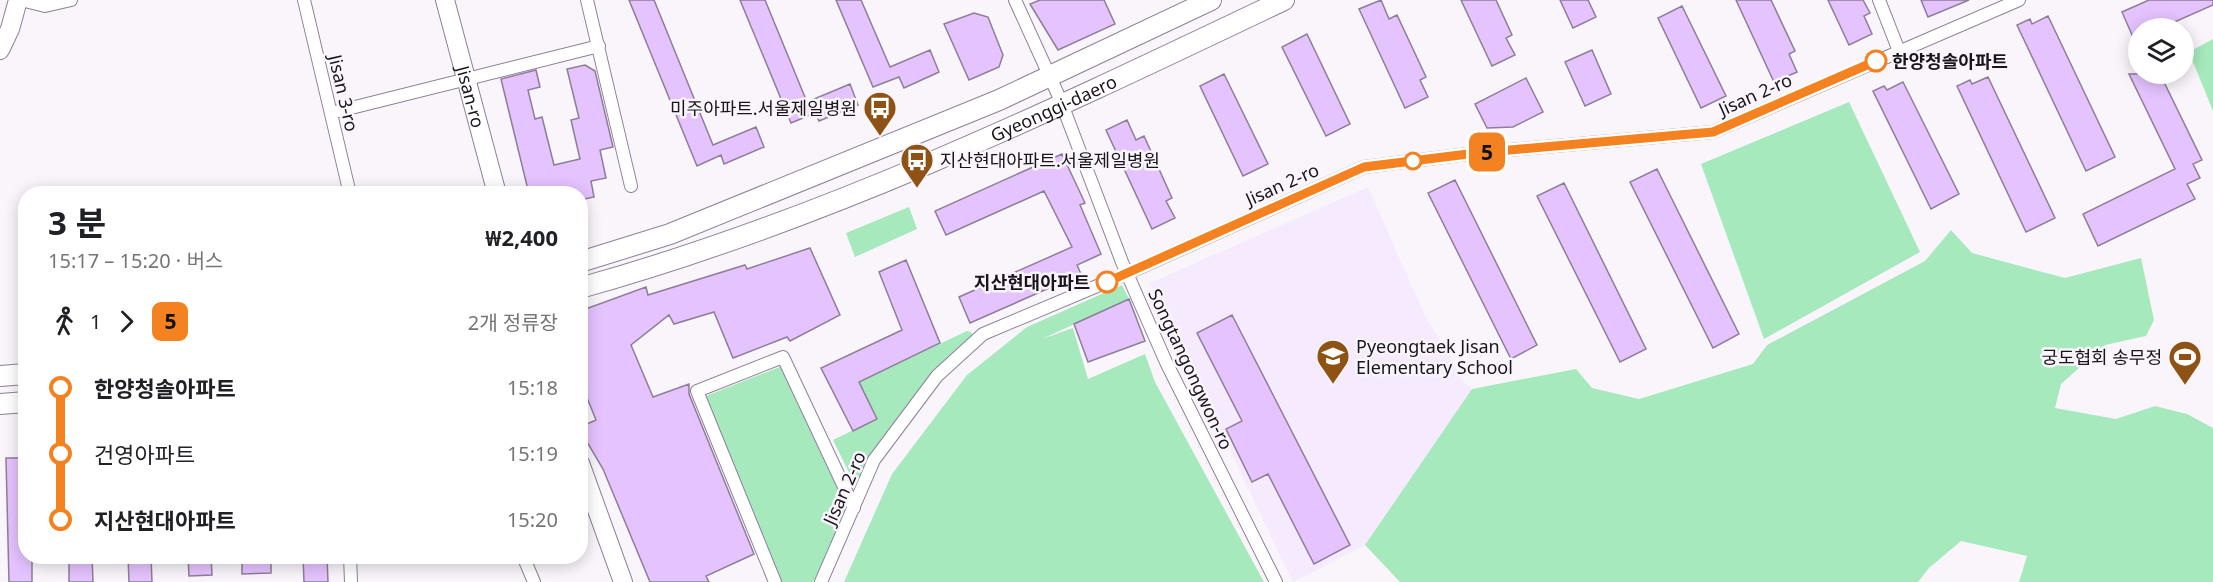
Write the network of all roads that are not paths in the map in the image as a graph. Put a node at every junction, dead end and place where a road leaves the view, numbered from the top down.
1 (20, 0) edge
2 (71, 0) edge
3 (304, 0) edge
4 (445, 0) edge
5 (587, 0) edge
6 (1015, 0) edge
7 (1211, 0) edge
8 (1284, 0) edge
9 (1879, 0) edge
10 (2019, 0) edge
11 (599, 46) junction
12 (0, 50) edge
13 (1899, 51) junction
14 (1050, 78) junction
15 (467, 80) junction
16 (1062, 105) junction
17 (331, 113) junction
18 (348, 186) edge
19 (495, 186) edge
20 (631, 186) dead end
21 (588, 260) edge
22 (1128, 273) junction
23 (588, 286) edge
24 (18, 375) edge
25 (0, 376) edge
26 (18, 403) edge
27 (0, 404) edge
28 (588, 485) edge
29 (855, 508) junction
30 (352, 564) edge
31 (526, 564) edge
32 (351, 582) edge
33 (534, 582) edge
34 (623, 582) edge
35 (775, 582) edge
36 (821, 582) edge
37 (1276, 582) edge

1 - 2 street
1 - 12 main road
3 - 17 street, Jisan 3-ro
4 - 15 main road, Jisan-ro
5 - 11 street
6 - 14 street, Songtangongwon-ro
7 - 14 main road, Gyeonggi-daero
8 - 16 main road, Gyeonggi-daero
9 - 13 street
10 - 13 street, Jisan 2-ro
11 - 15 street
11 - 20 street
13 - 22 street, Jisan 2-ro
14 - 16 street, Songtangongwon-ro
14 - 21 main road, Gyeonggi-daero
15 - 17 street
15 - 19 main road, Jisan-ro
16 - 22 street, Songtangongwon-ro
16 - 23 main road, Gyeonggi-daero
17 - 18 street, Jisan 3-ro
22 - 29 street, Jisan 2-ro
22 - 37 street, Songtangongwon-ro
24 - 25 main road
26 - 27 main road
28 - 34 main road
29 - 35 street
29 - 36 street, Jisan 2-ro
30 - 32 street
31 - 33 street

